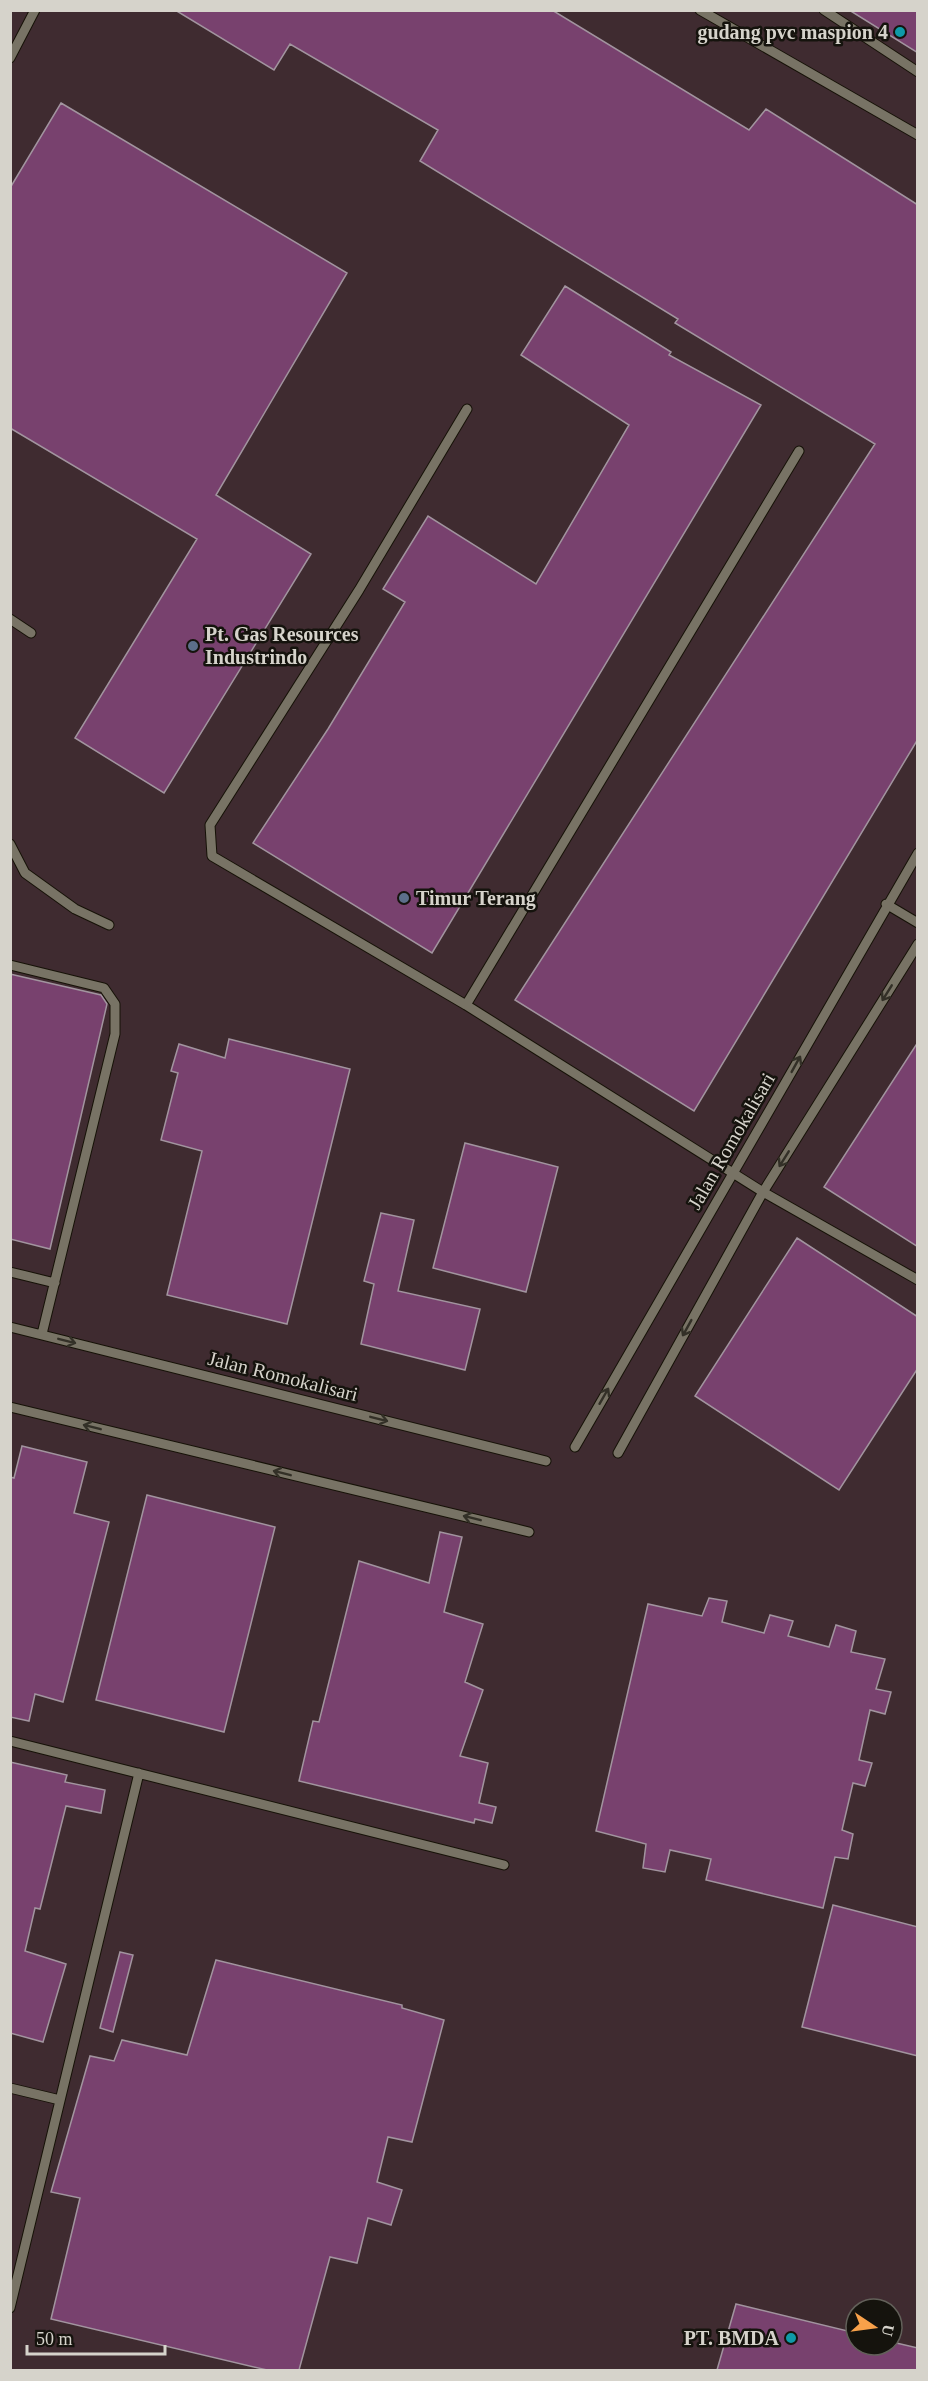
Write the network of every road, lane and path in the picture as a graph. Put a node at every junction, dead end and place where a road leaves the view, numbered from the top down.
1 (35, 10) edge
2 (700, 10) edge
3 (824, 10) edge
4 (10, 58) edge
5 (918, 72) edge
6 (918, 135) edge
7 (467, 409) dead end
8 (799, 452) dead end
9 (10, 619) edge
10 (31, 633) dead end
11 (10, 844) edge
12 (918, 853) edge
13 (886, 904) junction
14 (918, 923) edge
15 (109, 925) dead end
16 (918, 944) edge
17 (10, 965) edge
18 (466, 1005) junction
19 (734, 1173) junction
20 (764, 1192) junction
21 (10, 1272) edge
22 (918, 1280) edge
23 (55, 1283) junction
24 (10, 1327) edge
25 (42, 1334) junction
26 (10, 1407) edge
27 (574, 1447) dead end
28 (618, 1453) dead end
29 (546, 1461) dead end
30 (529, 1532) dead end
31 (10, 1742) edge
32 (139, 1773) junction
33 (504, 1865) dead end
34 (10, 2088) edge
35 (60, 2100) junction
36 (10, 2308) edge

1 - 4 lane
2 - 6 lane
3 - 5 lane
7 - 18 lane
8 - 18 lane
9 - 10 lane
11 - 15 lane
12 - 13 lane, Jalan Romokalisari
13 - 14 lane
19 -> 13 lane, Jalan Romokalisari
16 -> 20 lane
17 - 23 lane
18 - 19 lane
19 - 20 lane
27 -> 19 lane, Jalan Romokalisari
20 - 22 lane
20 -> 28 lane
21 - 23 lane
23 - 25 lane
24 - 25 lane, Jalan Romokalisari
25 -> 29 lane, Jalan Romokalisari
30 -> 26 lane
31 - 32 lane
32 - 33 lane
32 - 35 lane
34 - 35 lane
35 - 36 lane

